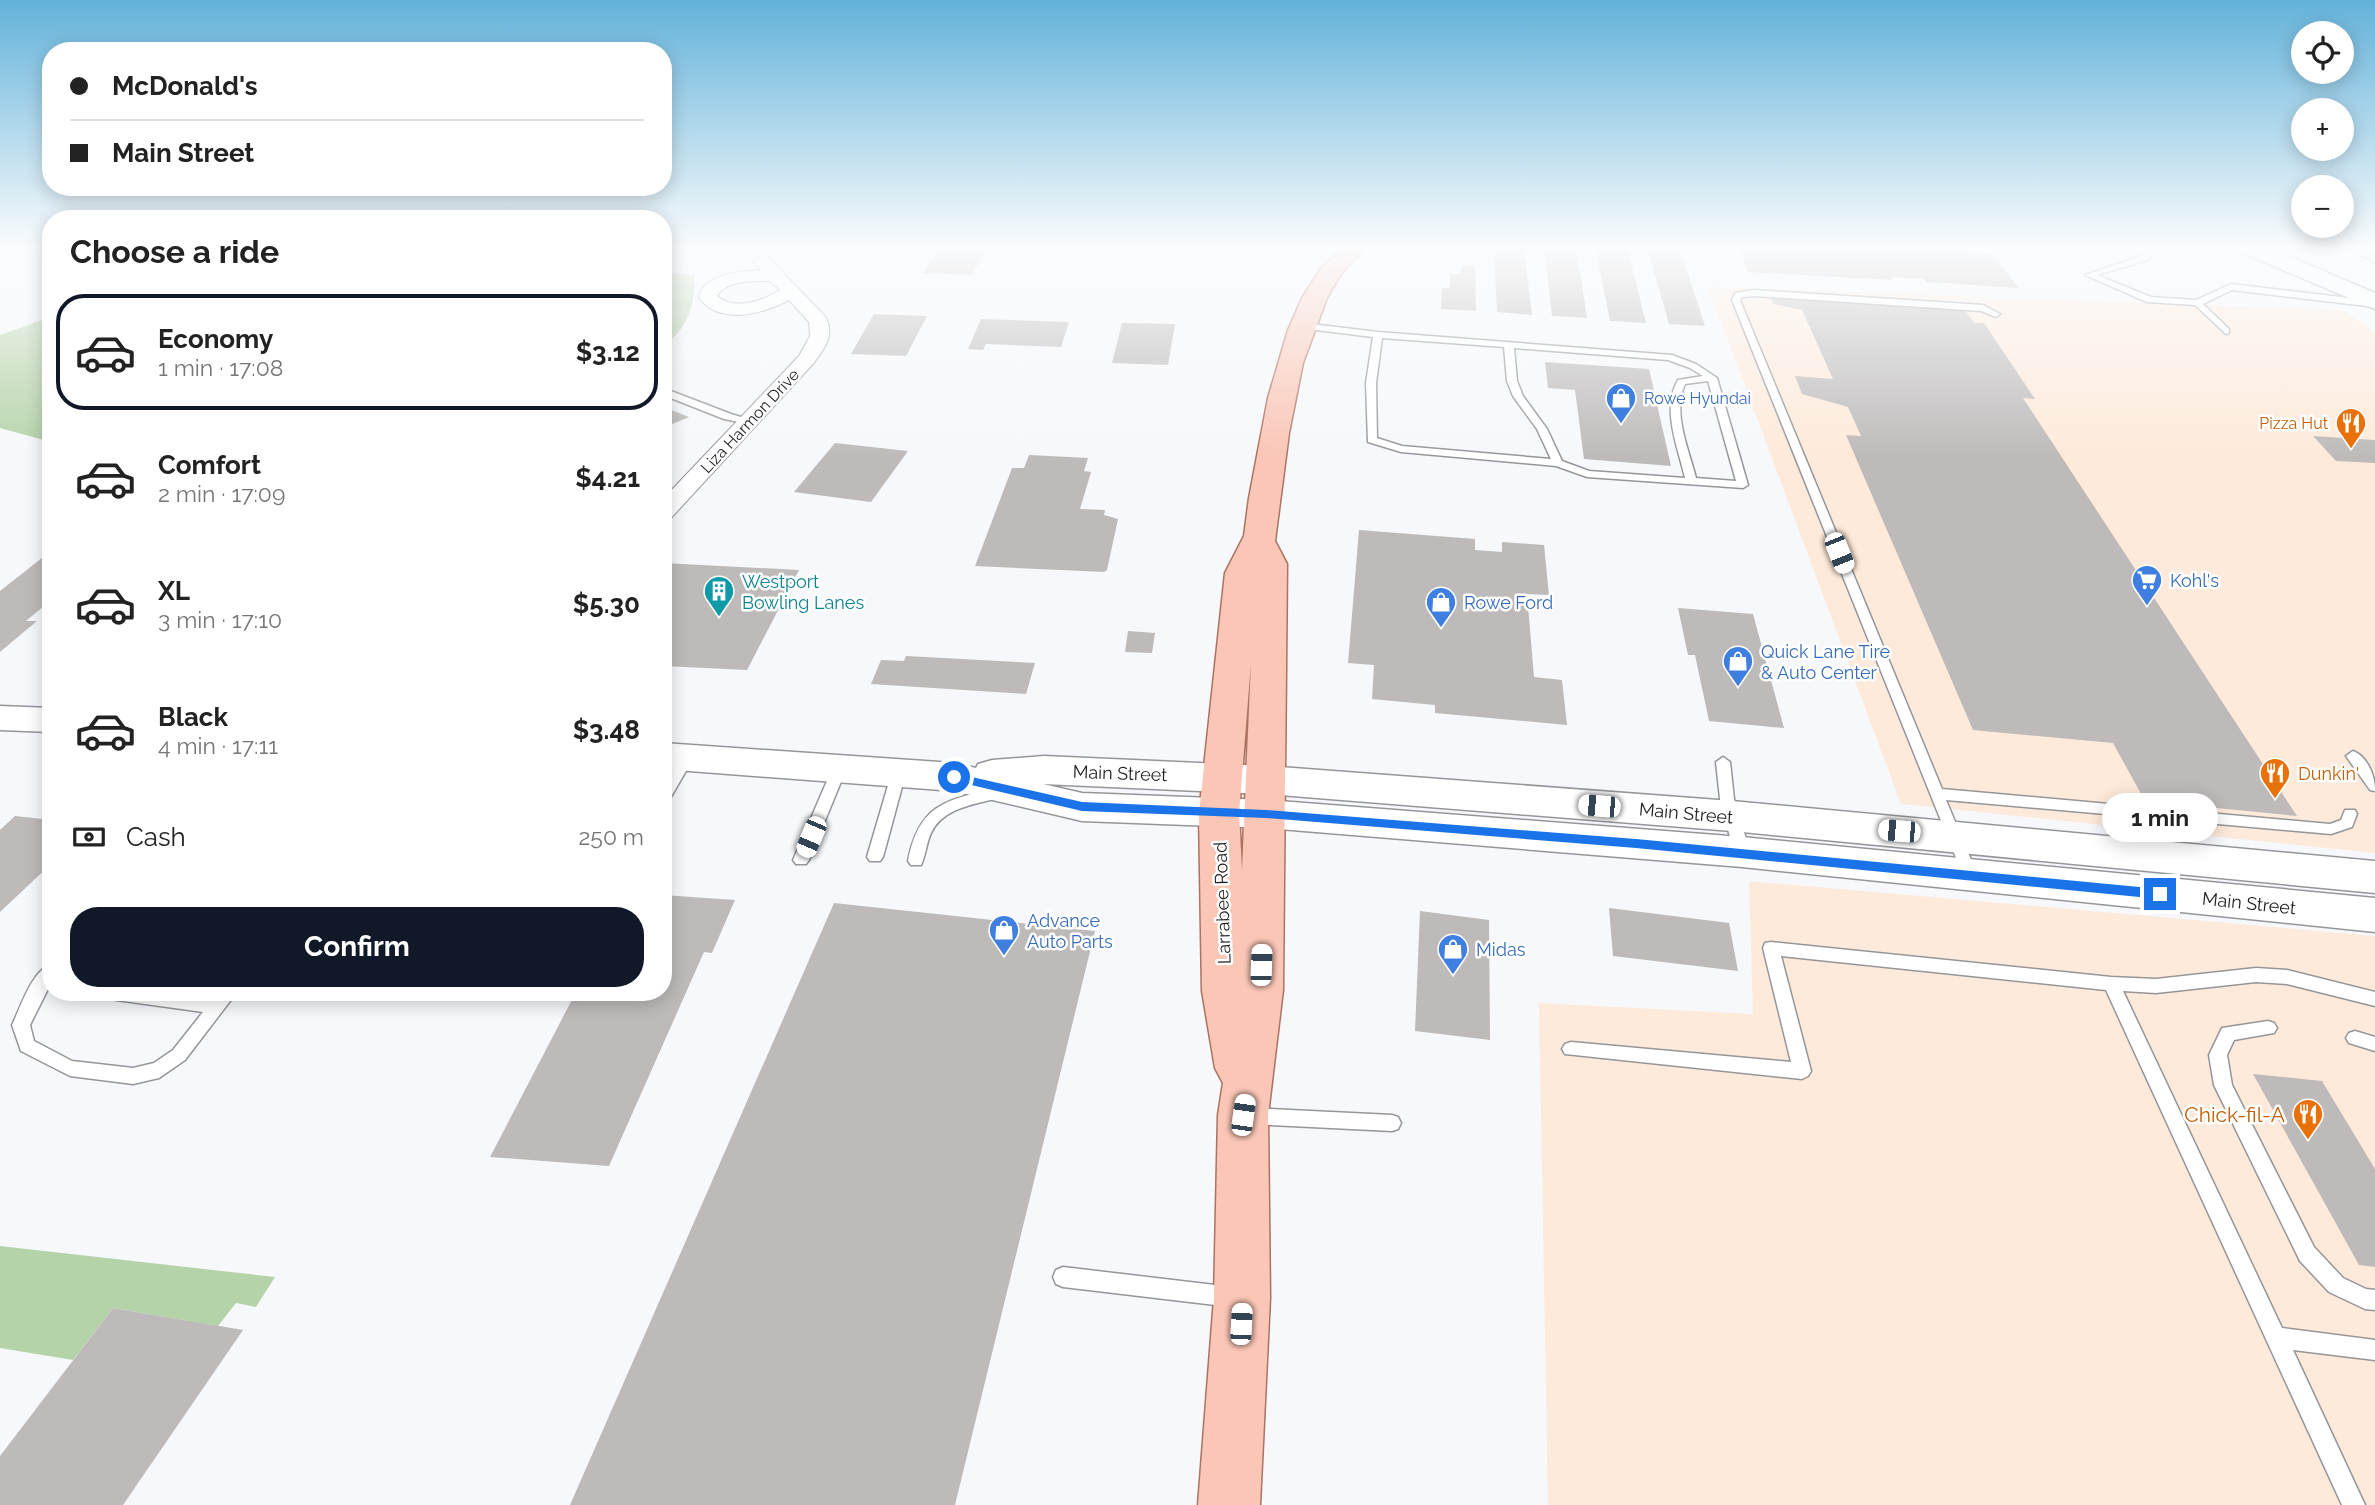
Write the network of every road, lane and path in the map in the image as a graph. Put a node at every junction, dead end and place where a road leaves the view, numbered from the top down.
1 (815, 317) edge
2 (1306, 317) edge
3 (1743, 317) edge
4 (2212, 317) edge
5 (1303, 326) junction
6 (2226, 331) dead end
7 (1378, 335) junction
8 (1509, 346) junction
9 (1712, 378) junction
10 (672, 395) edge
11 (749, 421) junction
12 (1558, 463) junction
13 (1691, 481) junction
14 (672, 503) edge
15 (1259, 541) junction
16 (0, 718) edge
17 (42, 720) edge
18 (675, 756) edge
19 (2353, 756) dead end
20 (1723, 762) dead end
21 (840, 767) junction
22 (899, 772) junction
23 (954, 777) junction
24 (2375, 786) edge
25 (1015, 791) junction
26 (1938, 794) junction
27 (1221, 795) junction
28 (1266, 797) junction
29 (2350, 814) dead end
30 (1737, 834) junction
31 (1954, 836) junction
32 (875, 857) dead end
33 (801, 860) dead end
34 (916, 861) dead end
35 (1970, 875) junction
36 (2375, 877) edge
37 (2375, 915) edge
38 (2111, 984) junction
39 (42, 989) edge
40 (2375, 999) edge
41 (174, 1001) edge
42 (222, 1001) edge
43 (218, 1007) junction
44 (2269, 1028) dead end
45 (2355, 1038) dead end
46 (2375, 1044) edge
47 (1571, 1049) dead end
48 (1244, 1108) junction
49 (1392, 1123) dead end
50 (1063, 1277) dead end
51 (1242, 1298) junction
52 (2375, 1300) edge
53 (2276, 1338) junction
54 (2375, 1350) edge
55 (1229, 1505) edge
56 (2354, 1505) edge

1 - 11 street, Liza Harmon Drive
2 - 5 main road, Larrabee Road
3 - 26 lane
4 - 6 lane
5 - 7 lane
5 - 15 main road, Larrabee Road
7 - 8 lane
7 - 12 lane
8 - 9 lane
8 - 12 lane
9 - 13 lane
9 - 13 lane
10 - 11 lane
11 - 14 street, Liza Harmon Drive
12 - 13 lane
15 - 27 main road, Larrabee Road
15 - 28 main road, Larrabee Road
16 - 17 main road
18 - 21 main road, Main Street
19 - 24 lane
20 - 30 lane
21 - 22 main road, Main Street
21 - 33 lane
22 - 23 main road, Main Street
22 - 32 lane
23 - 25 main road, Main Street
23 - 27 main road, Main Street
25 - 27 main road, Main Street
25 - 34 lane
26 - 29 lane
26 - 31 lane
27 - 28 main road, Main Street
27 - 48 main road, Larrabee Road
28 - 30 main road, Main Street
28 - 48 main road, Larrabee Road
30 - 31 main road, Main Street
30 - 35 main road, Main Street
31 - 35 lane
31 - 36 main road, Main Street
35 - 37 main road, Main Street
38 - 40 lane
38 - 47 lane
38 - 53 lane
39 - 43 lane
41 - 43 lane
42 - 43 lane
44 - 52 lane
45 - 46 lane
48 - 49 lane
48 - 51 main road, Larrabee Road
50 - 51 lane
51 - 55 main road, Larrabee Road
53 - 54 lane
53 - 56 lane

